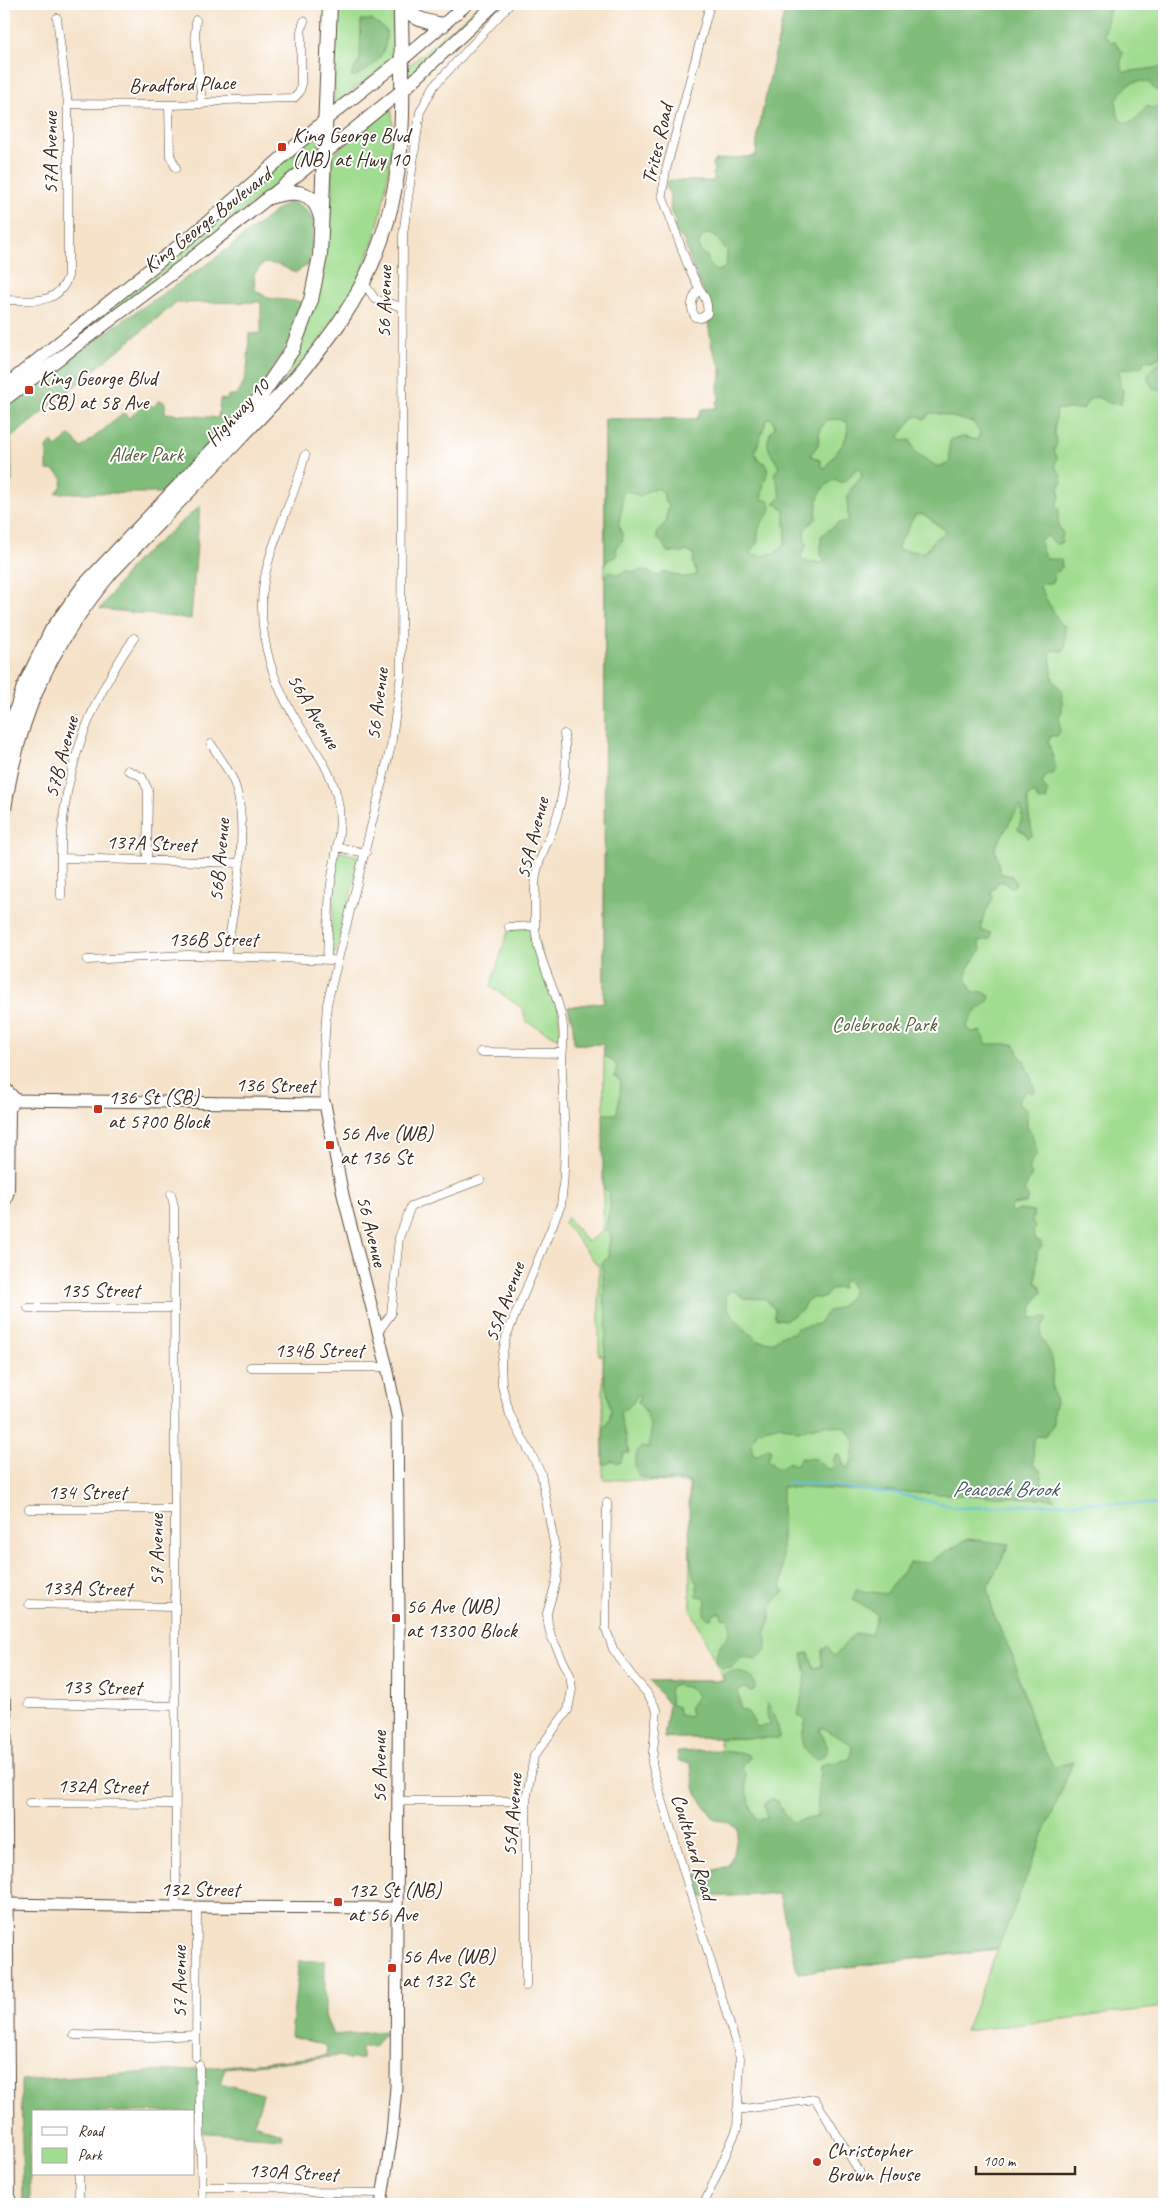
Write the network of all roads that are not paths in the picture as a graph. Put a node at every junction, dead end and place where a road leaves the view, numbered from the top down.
1 (330, 4) edge
2 (401, 4) edge
3 (467, 4) edge
4 (495, 4) edge
5 (510, 4) edge
6 (710, 4) edge
7 (57, 18) dead end
8 (196, 20) dead end
9 (304, 20) dead end
10 (443, 25) junction
11 (401, 60) junction
12 (401, 90) junction
13 (68, 104) junction
14 (202, 104) junction
15 (169, 105) junction
16 (325, 120) junction
17 (325, 153) junction
18 (176, 168) dead end
19 (269, 197) junction
20 (323, 227) junction
21 (699, 288) dead end
22 (368, 289) junction
23 (4, 300) edge
24 (402, 307) junction
25 (4, 387) edge
26 (4, 400) edge
27 (305, 455) dead end
28 (134, 638) dead end
29 (564, 734) dead end
30 (211, 744) dead end
31 (4, 749) edge
32 (128, 770) dead end
33 (4, 810) edge
34 (337, 847) junction
35 (366, 853) junction
36 (62, 858) junction
37 (147, 859) junction
38 (239, 863) junction
39 (61, 896) dead end
40 (535, 926) junction
41 (509, 927) dead end
42 (226, 956) junction
43 (327, 959) junction
44 (87, 960) dead end
45 (338, 960) junction
46 (480, 1052) dead end
47 (562, 1053) junction
48 (4, 1089) edge
49 (14, 1100) junction
50 (325, 1104) junction
51 (480, 1180) dead end
52 (171, 1194) dead end
53 (4, 1200) edge
54 (28, 1308) dead end
55 (173, 1308) junction
56 (378, 1332) junction
57 (250, 1367) dead end
58 (387, 1367) junction
59 (607, 1503) dead end
60 (29, 1509) dead end
61 (174, 1509) junction
62 (29, 1604) dead end
63 (174, 1606) junction
64 (4, 1703) edge
65 (29, 1703) dead end
66 (175, 1706) junction
67 (398, 1801) junction
68 (526, 1801) junction
69 (29, 1803) dead end
70 (175, 1804) junction
71 (4, 1904) edge
72 (176, 1907) junction
73 (197, 1908) junction
74 (397, 1908) junction
75 (526, 1986) dead end
76 (74, 2035) dead end
77 (196, 2035) junction
78 (737, 2110) junction
79 (859, 2171) dead end
80 (79, 2176) edge
81 (202, 2187) junction
82 (382, 2198) edge
83 (8, 2204) edge
84 (79, 2204) edge
85 (202, 2204) edge
86 (704, 2204) edge

1 - 16 highway, Highway 10
2 - 10 highway
2 - 11 highway, Highway 10
3 - 10 main road, King George Boulevard
4 - 12 main road, King George Boulevard
5 - 24 street, 56 Avenue
6 - 21 street, Trites Road
7 - 13 street, 57A Avenue
8 - 14 street
9 - 14 street, Bradford Place
10 - 11 main road, King George Boulevard
11 - 12 highway, Highway 10
11 - 16 main road, King George Boulevard
12 - 17 main road, King George Boulevard
12 - 22 highway, Highway 10
13 - 15 street, Bradford Place
13 - 23 street, 57A Avenue
14 - 15 street, Bradford Place
15 - 18 street
16 - 17 highway, Highway 10
16 - 25 main road, King George Boulevard
17 - 19 main road, King George Boulevard
17 - 20 highway, Highway 10
19 - 20 highway
19 - 26 main road, King George Boulevard
20 - 31 highway, Highway 10
22 - 24 street
22 - 33 highway, Highway 10
24 - 35 street, 56 Avenue
27 - 34 street, 56A Avenue
28 - 36 street, 57B Avenue
29 - 40 street, 55A Avenue
30 - 38 street, 56B Avenue
32 - 37 street
34 - 35 street
34 - 43 street, 56A Avenue
35 - 45 street, 56 Avenue
36 - 37 street, 137A Street
36 - 39 street, 57B Avenue
37 - 38 street, 137A Street
38 - 42 street, 56B Avenue
40 - 41 street
40 - 47 street, 55A Avenue
42 - 43 street, 136B Street
42 - 44 street, 136B Street
43 - 45 street, 136B Street
45 - 50 street, 56 Avenue
46 - 47 street
47 - 68 street, 55A Avenue
48 - 49 highway
49 - 50 street, 136 Street
49 - 53 highway
50 - 56 street, 56 Avenue
51 - 56 street, 56 Avenue
52 - 55 street, 57 Avenue
54 - 55 street, 135 Street
55 - 61 street, 57 Avenue
56 - 58 street, 56 Avenue
57 - 58 street, 134B Street
58 - 67 street, 56 Avenue
59 - 78 street, Coulthard Road
60 - 61 street, 134 Street
61 - 63 street, 57 Avenue
62 - 63 street, 133A Street
63 - 66 street, 57 Avenue
64 - 71 highway
65 - 66 street, 133 Street
66 - 70 street, 57 Avenue
67 - 68 street
67 - 74 street, 56 Avenue
68 - 75 street, 55A Avenue
69 - 70 street, 132A Street
70 - 72 street, 57 Avenue
71 - 72 street, 132 Street
71 - 83 highway
72 - 73 street, 132 Street
73 - 74 street, 132 Street
73 - 77 street, 57 Avenue
74 - 82 street, 56 Avenue
76 - 77 street
77 - 81 street, 57 Avenue
78 - 79 street
78 - 86 street, Coulthard Road
80 - 84 street
81 - 82 street, 130A Street
81 - 85 street, 57 Avenue

